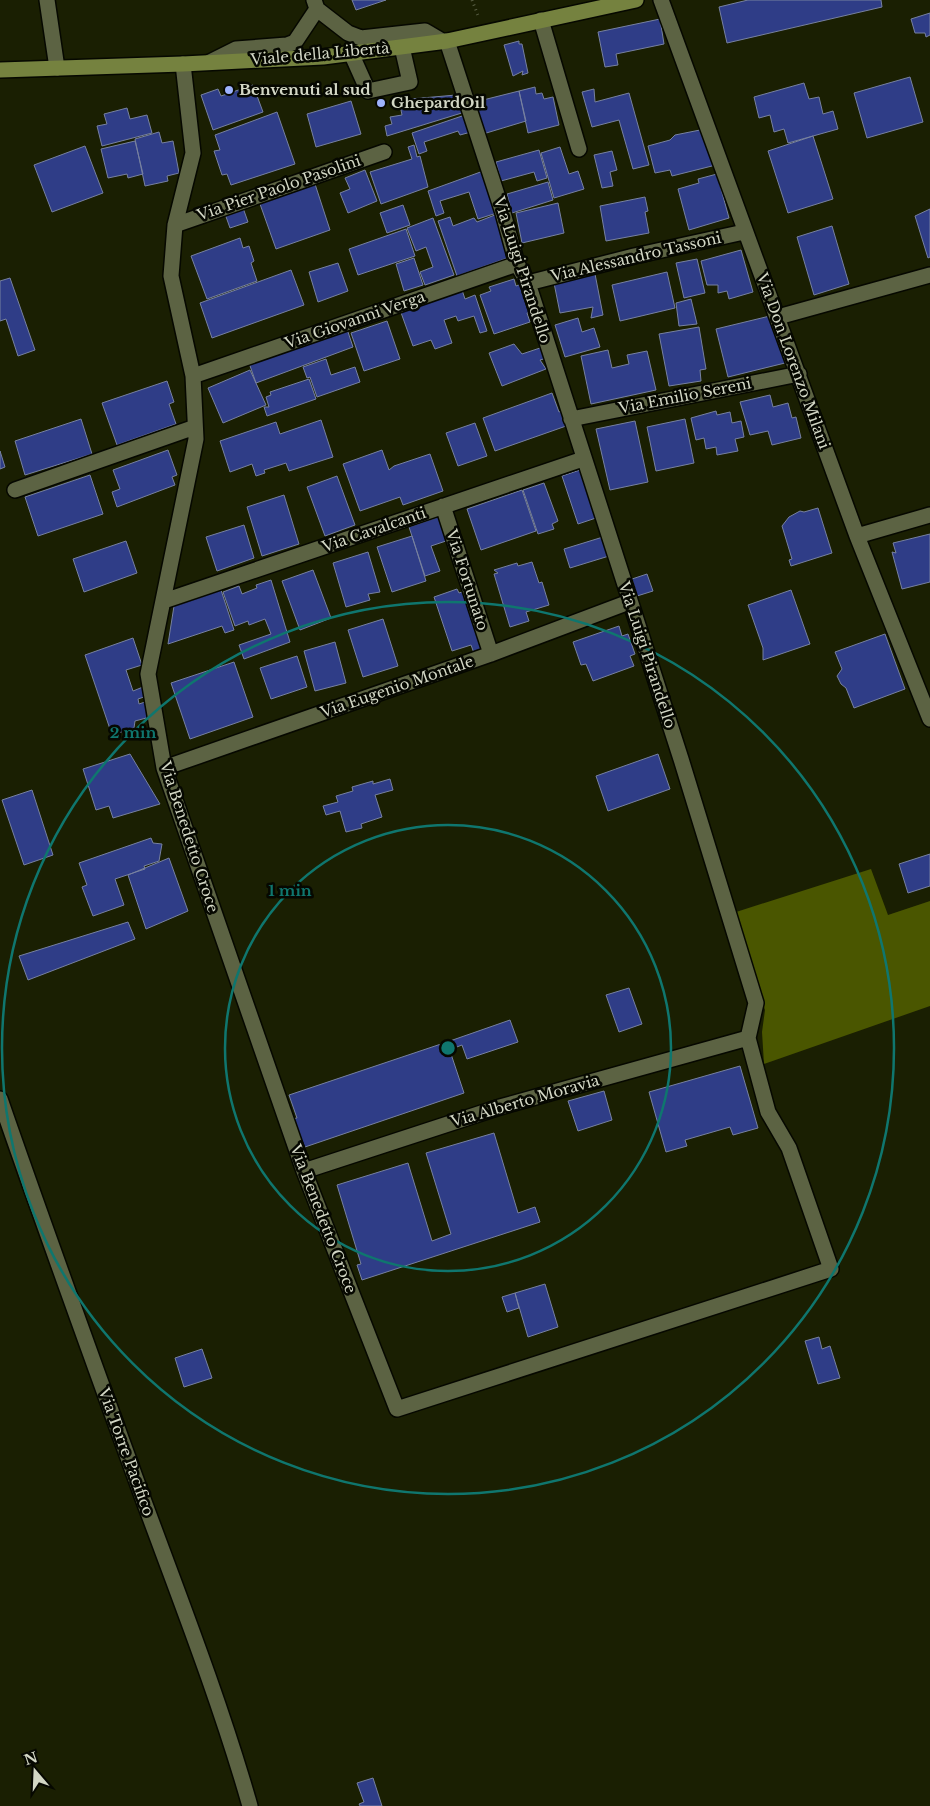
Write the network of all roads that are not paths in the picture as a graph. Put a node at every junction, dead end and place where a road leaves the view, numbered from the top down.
1 (47, 0) edge
2 (636, 0) edge
3 (661, 0) edge
4 (315, 5) edge
5 (541, 20) junction
6 (445, 41) junction
7 (402, 47) junction
8 (351, 53) junction
9 (210, 62) junction
10 (183, 64) junction
11 (56, 68) junction
12 (0, 70) edge
13 (579, 149) dead end
14 (384, 152) dead end
15 (175, 225) junction
16 (744, 232) junction
17 (517, 264) junction
18 (930, 275) edge
19 (528, 283) junction
20 (778, 317) junction
21 (799, 374) junction
22 (193, 376) junction
23 (571, 419) junction
24 (195, 427) junction
25 (583, 459) junction
26 (15, 490) dead end
27 (443, 506) junction
28 (930, 515) edge
29 (858, 536) junction
30 (164, 601) junction
31 (629, 602) junction
32 (491, 654) junction
33 (930, 719) edge
34 (164, 768) junction
35 (748, 1038) junction
36 (0, 1098) edge
37 (304, 1171) junction
38 (397, 1409) joint
39 (250, 1806) edge

1 - 11 street
2 - 5 main road, Viale della Libertà
3 - 16 street, Via Don Lorenzo Milani
4 - 6 street
4 - 9 street
5 - 6 main road, Viale della Libertà
5 - 13 street
6 - 7 main road, Viale della Libertà
6 - 17 street, Via Luigi Pirandello
7 - 8 main road, Viale della Libertà
7 - 8 street
8 - 9 main road, Viale della Libertà
9 - 10 main road, Viale della Libertà
10 - 11 main road, Viale della Libertà
10 - 15 street, Via Benedetto Croce
11 - 12 main road, Viale della Libertà
14 - 15 street, Via Pier Paolo Pasolini
15 - 22 street, Via Benedetto Croce
16 - 19 street, Via Alessandro Tassoni
16 - 20 street, Via Don Lorenzo Milani
17 - 19 street, Via Luigi Pirandello
17 - 22 street, Via Giovanni Verga
18 - 20 street
19 - 23 street, Via Luigi Pirandello
20 - 21 street, Via Don Lorenzo Milani
21 - 23 street, Via Emilio Sereni
21 - 29 street, Via Don Lorenzo Milani
22 - 24 street, Via Benedetto Croce
23 - 25 street, Via Luigi Pirandello
24 - 26 street
24 - 30 street, Via Benedetto Croce
25 - 27 street, Via Cavalcanti
25 - 31 street, Via Luigi Pirandello
27 - 30 street, Via Cavalcanti
27 - 32 street, Via Fortunato
28 - 29 street
29 - 33 street, Via Don Lorenzo Milani
30 - 34 street, Via Benedetto Croce
31 - 32 street, Via Eugenio Montale
31 - 35 street, Via Luigi Pirandello
32 - 34 street, Via Eugenio Montale
34 - 37 street, Via Benedetto Croce
35 - 37 street, Via Alberto Moravia
35 - 38 street, Via Luigi Pirandello
36 - 39 street, Via Torre Pacifico
37 - 38 street, Via Benedetto Croce

